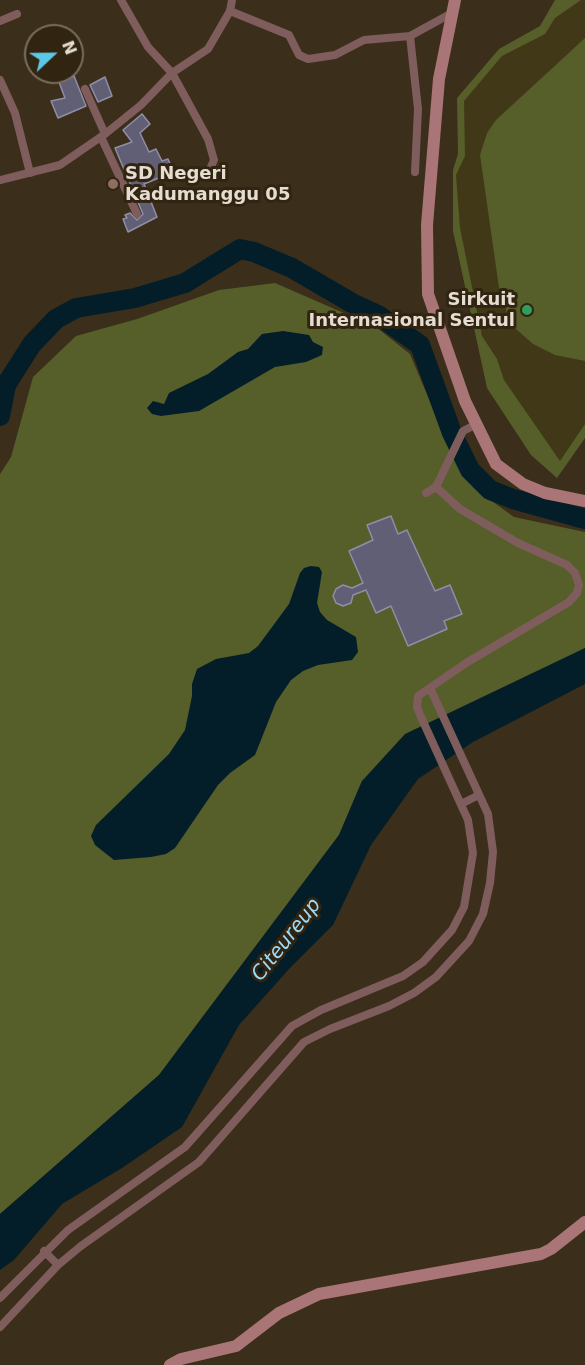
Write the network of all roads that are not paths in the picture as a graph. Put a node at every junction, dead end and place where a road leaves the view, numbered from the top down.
1 (121, 0) edge
2 (232, 0) edge
3 (455, 0) edge
4 (230, 11) junction
5 (452, 13) junction
6 (17, 14) dead end
7 (0, 21) edge
8 (410, 36) junction
9 (172, 73) junction
10 (0, 80) edge
11 (85, 88) dead end
12 (103, 136) junction
13 (415, 172) dead end
14 (30, 173) junction
15 (196, 177) dead end
16 (0, 180) edge
17 (137, 214) dead end
18 (475, 425) junction
19 (436, 487) junction
20 (426, 493) dead end
21 (585, 501) edge
22 (430, 688) junction
23 (479, 795) junction
24 (461, 804) junction
25 (585, 1222) edge
26 (44, 1251) junction
27 (58, 1265) junction
28 (0, 1298) edge
29 (0, 1327) edge
30 (170, 1365) edge

1 - 9 street
2 - 4 street
3 - 5 street
4 - 8 street
4 - 9 street
5 - 8 street
5 - 18 street
6 - 7 street
8 - 13 street
9 - 12 street
9 - 15 street
10 - 14 street
11 - 12 street
12 - 14 street
12 - 17 street
14 - 16 street
18 - 19 street
18 - 21 street
19 - 20 street
19 - 22 street
22 - 23 street
22 - 24 street
23 - 24 street
23 - 27 street
24 - 26 street
25 - 30 street
26 - 27 street
26 - 28 street
27 - 29 street

